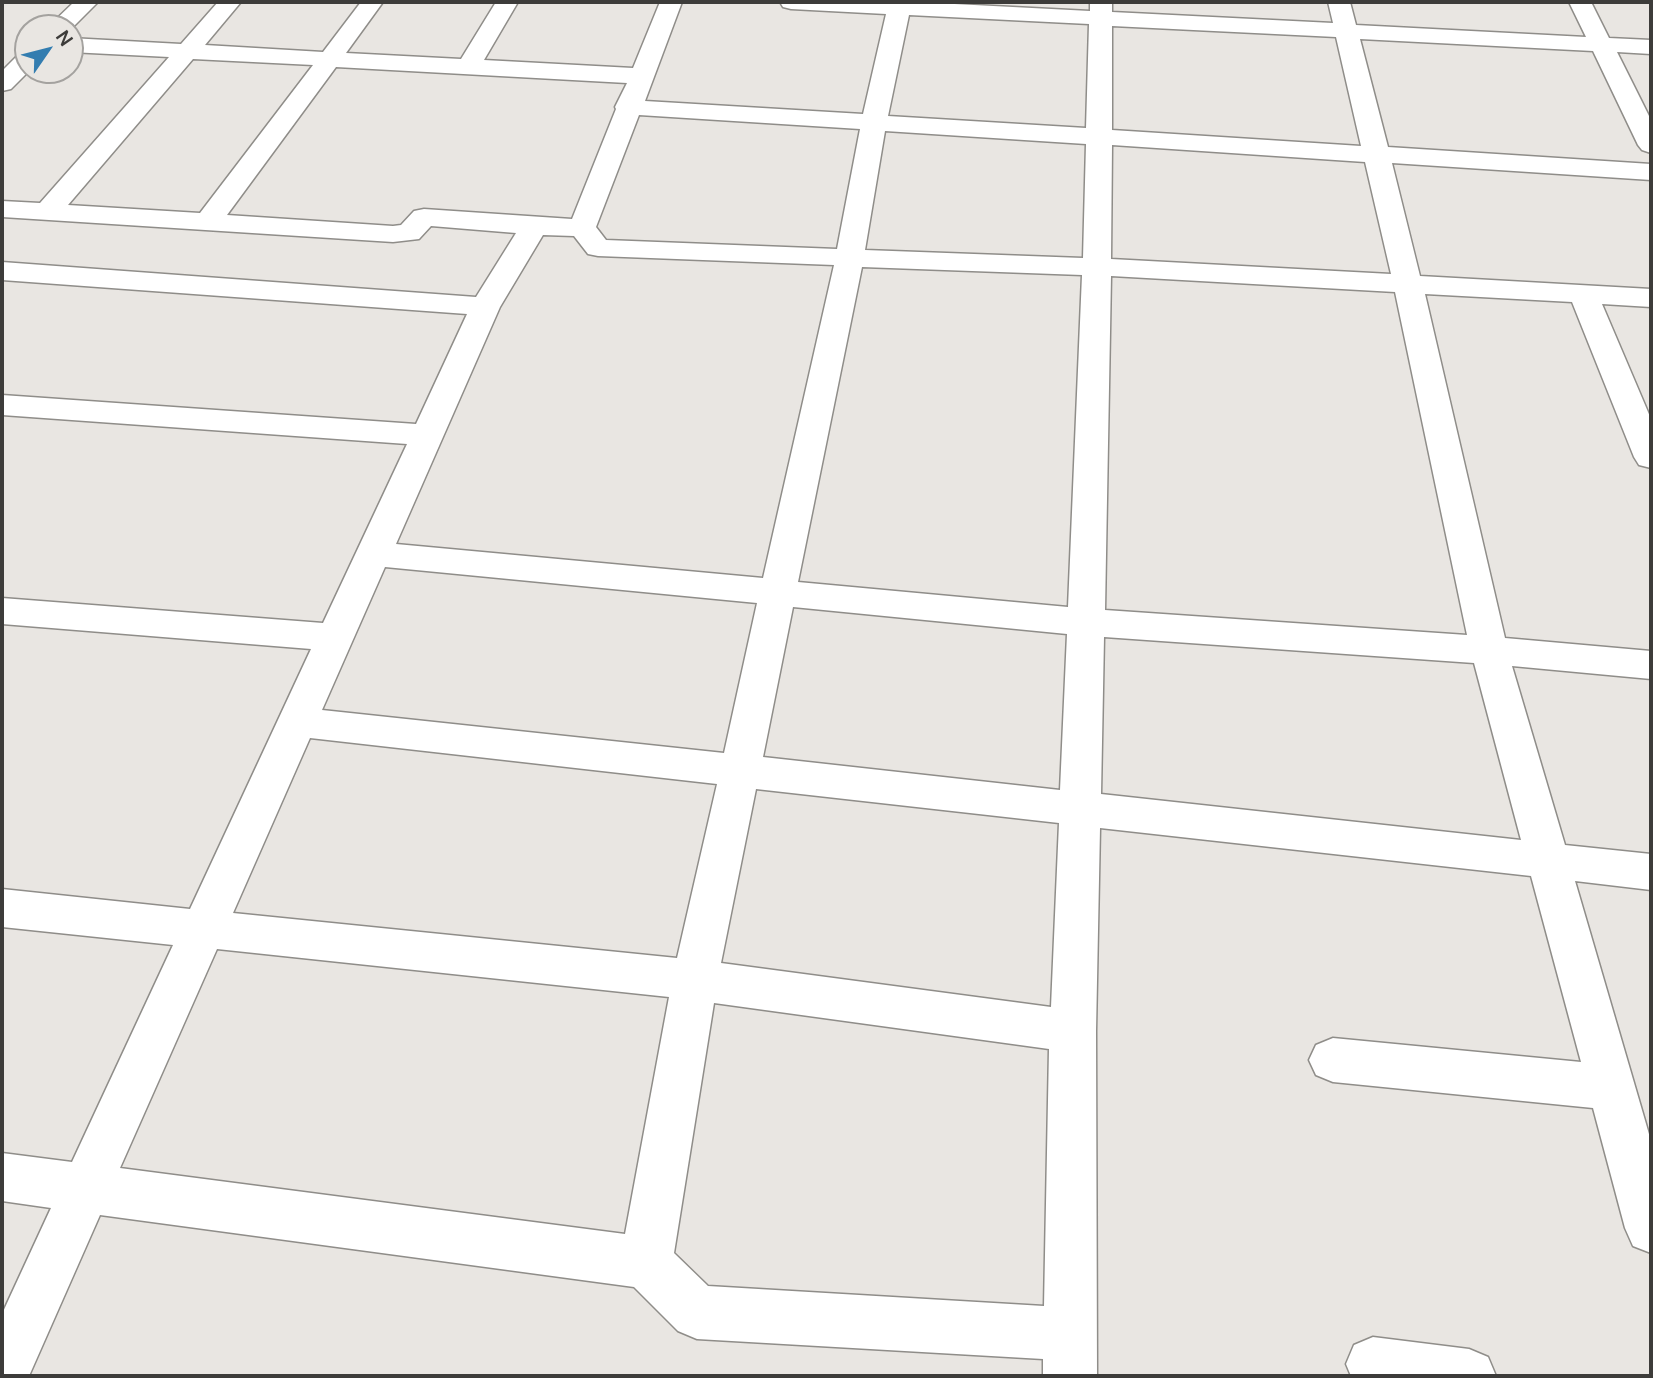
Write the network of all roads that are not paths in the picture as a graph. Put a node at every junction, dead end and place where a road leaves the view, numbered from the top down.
1 (87, 2) edge
2 (230, 2) edge
3 (372, 2) edge
4 (507, 2) edge
5 (671, 2) edge
6 (790, 2) edge
7 (1339, 2) edge
8 (1580, 2) edge
9 (899, 5) edge
10 (1101, 10) edge
11 (74, 14) edge
12 (1346, 30) junction
13 (1601, 44) junction
14 (84, 46) edge
15 (1651, 47) edge
16 (189, 51) junction
17 (331, 59) junction
18 (14, 64) edge
19 (469, 66) junction
20 (640, 76) junction
21 (2, 84) edge
22 (627, 107) junction
23 (874, 123) junction
24 (1099, 137) junction
25 (1651, 145) edge
26 (1377, 155) junction
27 (1651, 172) edge
28 (2, 209) edge
29 (47, 212) junction
30 (208, 222) junction
31 (534, 226) junction
32 (582, 228) junction
33 (850, 257) junction
34 (1097, 267) junction
35 (2, 271) edge
36 (1408, 284) junction
37 (1583, 294) junction
38 (1651, 298) edge
39 (485, 307) junction
40 (2, 405) edge
41 (428, 435) junction
42 (1651, 457) edge
43 (375, 554) junction
44 (778, 593) junction
45 (2, 611) edge
46 (1086, 622) junction
47 (334, 637) junction
48 (1489, 650) junction
49 (1651, 665) edge
50 (298, 722) junction
51 (740, 771) junction
52 (1079, 809) junction
53 (1548, 860) junction
54 (1651, 872) edge
55 (2, 908) edge
56 (204, 931) junction
57 (695, 980) junction
58 (1073, 1031) junction
59 (1333, 1060) dead end
60 (1612, 1087) junction
61 (2, 1177) edge
62 (86, 1188) junction
63 (1651, 1228) edge
64 (646, 1263) junction
65 (1070, 1355) edge
66 (1373, 1364) dead end
67 (2, 1374) edge
68 (1469, 1376) edge

1 - 11 street
2 - 16 street
3 - 17 street
4 - 19 street
5 - 20 street
6 - 9 street
7 - 12 street
8 - 13 street
9 - 10 street
9 - 23 street
10 - 12 street
10 - 24 street
12 - 13 street
12 - 26 street
13 - 15 street
13 - 25 street
14 - 16 street
16 - 17 street
16 - 29 street
17 - 19 street
17 - 30 street
18 - 21 street
19 - 20 street
20 - 22 street
22 - 23 street
22 - 32 street
23 - 24 street
23 - 33 street
24 - 26 street
24 - 34 street
26 - 27 street
26 - 36 street
28 - 29 street
29 - 30 street
30 - 31 street
31 - 32 street
31 - 39 street
32 - 33 street
33 - 34 street
33 - 44 street
34 - 36 street
34 - 46 street
35 - 39 street
36 - 37 street
36 - 48 street
37 - 38 street
37 - 42 street
39 - 41 street
40 - 41 street
41 - 43 street
43 - 44 street
43 - 47 street
44 - 46 street
44 - 51 street
45 - 47 street
46 - 48 street
46 - 52 street
47 - 50 street
48 - 49 street
48 - 53 street
50 - 51 street
50 - 56 street
51 - 52 street
51 - 57 street
52 - 53 street
52 - 58 street
53 - 54 street
53 - 60 street
55 - 56 street
56 - 57 street
56 - 62 street
57 - 58 street
57 - 64 street
58 - 65 street
59 - 60 street
60 - 63 street
61 - 62 street
62 - 64 street
62 - 67 street
64 - 65 street
66 - 68 street

